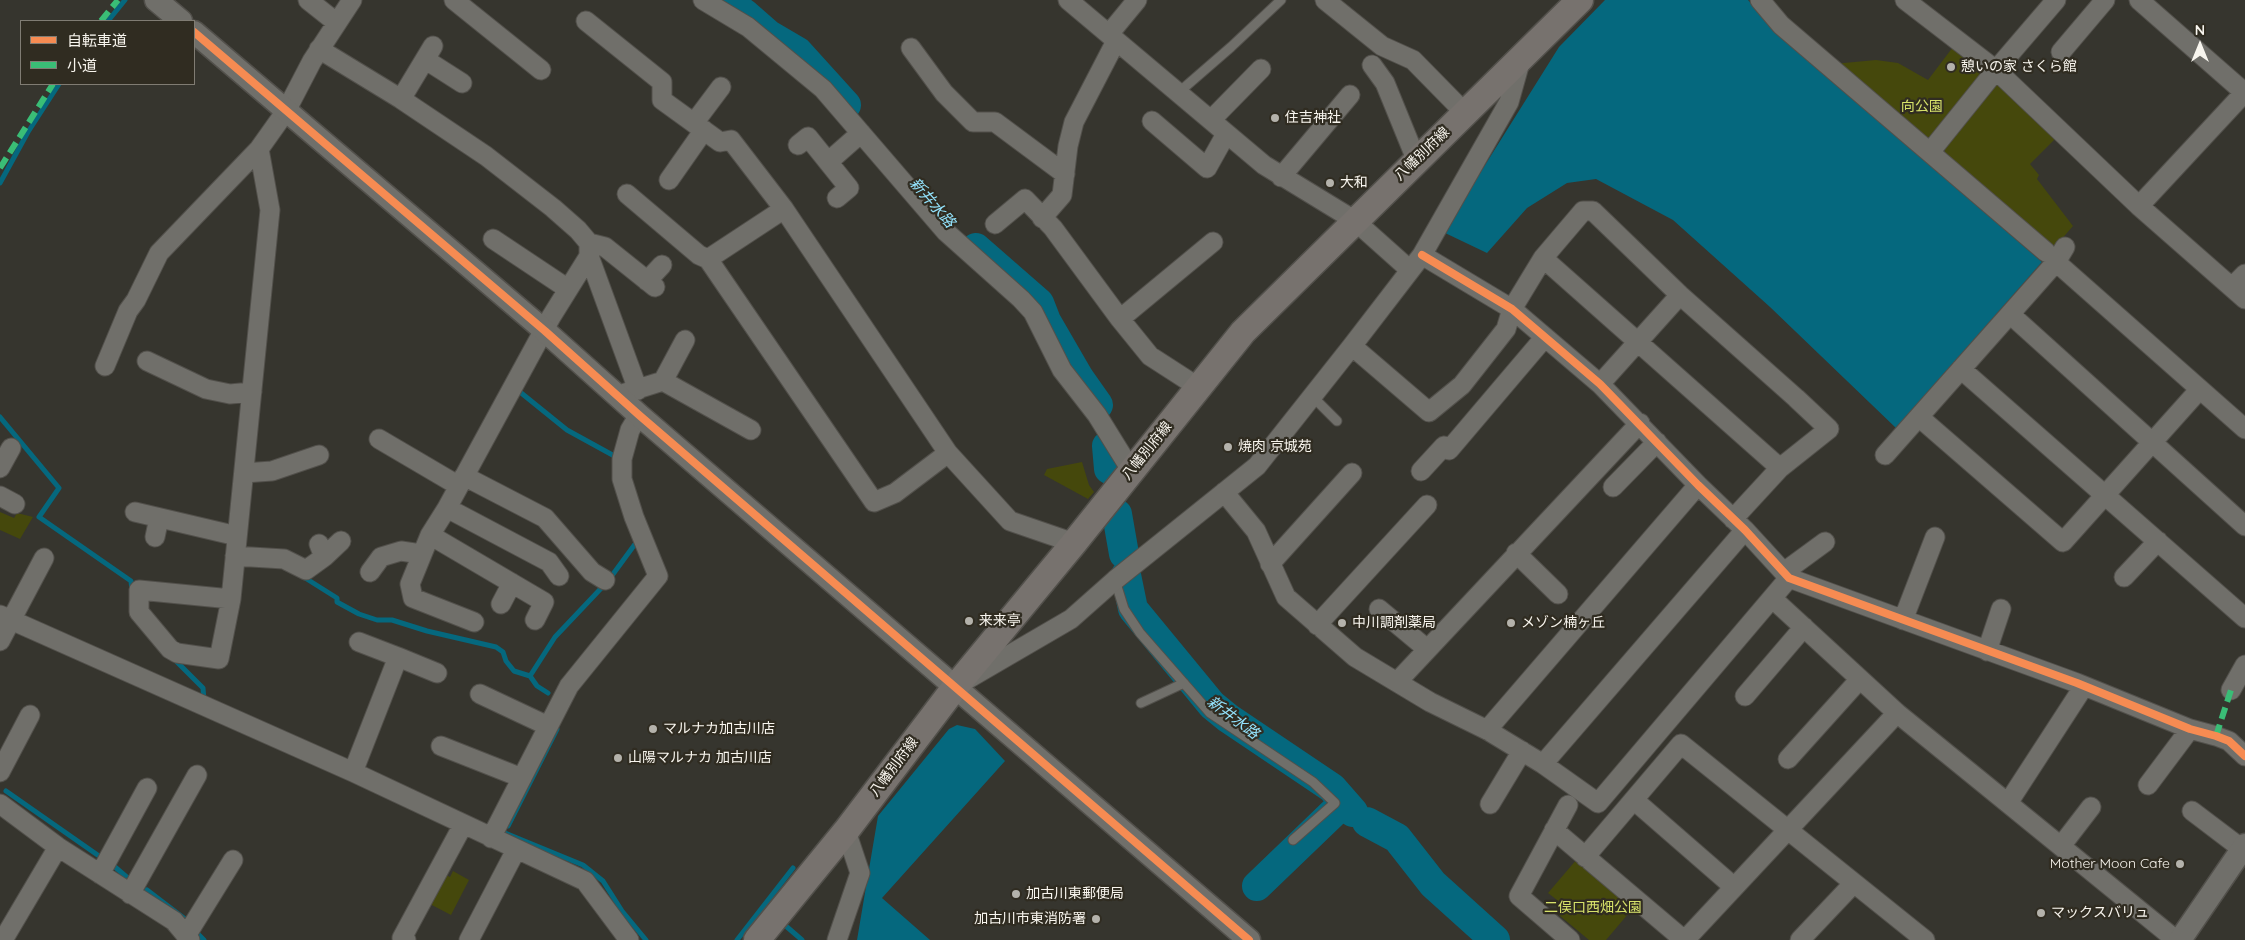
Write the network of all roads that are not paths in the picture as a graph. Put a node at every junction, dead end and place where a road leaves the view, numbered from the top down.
1 (156, 0) edge
2 (308, 0) edge
3 (352, 0) edge
4 (454, 0) edge
5 (703, 0) edge
6 (1068, 0) edge
7 (1136, 0) edge
8 (1281, 0) edge
9 (1325, 0) edge
10 (1580, 0) edge
11 (1760, 0) edge
12 (1905, 0) edge
13 (2056, 0) edge
14 (2105, 0) edge
15 (2139, 0) edge
16 (180, 20) edge
17 (337, 23) junction
18 (195, 33) edge
19 (593, 33) dead end
20 (1112, 37) junction
21 (319, 49) junction
22 (921, 52) dead end
23 (2060, 52) dead end
24 (1521, 59) junction
25 (1372, 65) dead end
26 (541, 70) dead end
27 (1261, 70) dead end
28 (1996, 70) junction
29 (462, 83) dead end
30 (721, 87) dead end
31 (1178, 93) junction
32 (2245, 93) edge
33 (1350, 95) dead end
34 (401, 99) junction
35 (286, 111) junction
36 (1465, 113) junction
37 (1211, 120) junction
38 (1152, 121) dead end
39 (699, 126) junction
40 (861, 133) junction
41 (1226, 134) junction
42 (798, 145) dead end
43 (260, 149) junction
44 (1930, 152) junction
45 (1416, 159) junction
46 (828, 162) junction
47 (1065, 174) junction
48 (1282, 177) junction
49 (669, 180) dead end
50 (627, 194) dead end
51 (837, 198) dead end
52 (2139, 206) junction
53 (784, 209) junction
54 (1042, 218) junction
55 (1354, 220) junction
56 (995, 224) dead end
57 (493, 239) dead end
58 (1213, 242) dead end
59 (589, 250) junction
60 (2056, 254) junction
61 (1542, 258) junction
62 (708, 259) junction
63 (1416, 262) junction
64 (662, 265) dead end
65 (2241, 287) edge
66 (568, 289) junction
67 (1680, 295) junction
68 (1512, 309) junction
69 (2010, 314) junction
70 (1120, 320) junction
71 (545, 331) junction
72 (1545, 337) junction
73 (685, 340) dead end
74 (1638, 342) junction
75 (1352, 346) junction
76 (147, 361) dead end
77 (105, 366) dead end
78 (1961, 369) junction
79 (664, 381) junction
80 (1600, 384) junction
81 (1198, 387) junction
82 (2200, 388) junction
83 (252, 392) junction
84 (628, 392) junction
85 (1312, 396) junction
86 (639, 415) junction
87 (1918, 417) junction
88 (745, 420) dead end
89 (1337, 421) dead end
90 (1640, 423) junction
91 (2245, 429) edge
92 (379, 440) dead end
93 (1657, 442) junction
94 (2152, 442) junction
95 (10, 448) dead end
96 (948, 453) junction
97 (319, 455) dead end
98 (1884, 455) dead end
99 (0, 468) edge
100 (1780, 468) junction
101 (1131, 470) junction
102 (1421, 471) dead end
103 (244, 473) junction
104 (1352, 473) dead end
105 (462, 481) junction
106 (1698, 485) junction
107 (1613, 486) dead end
108 (1224, 492) junction
109 (2105, 495) junction
110 (1427, 505) dead end
111 (447, 508) junction
112 (135, 512) dead end
113 (159, 518) junction
114 (1739, 525) junction
115 (2245, 526) edge
116 (430, 535) junction
117 (237, 536) junction
118 (155, 537) dead end
119 (1935, 537) dead end
120 (341, 541) dead end
121 (2158, 541) junction
122 (1825, 542) dead end
123 (1074, 543) junction
124 (1516, 553) junction
125 (421, 554) junction
126 (235, 556) junction
127 (44, 558) dead end
128 (1270, 564) junction
129 (370, 572) dead end
130 (1786, 575) junction
131 (559, 576) dead end
132 (2124, 577) dead end
133 (605, 580) dead end
134 (1115, 580) junction
135 (512, 583) junction
136 (1558, 594) dead end
137 (231, 599) junction
138 (1773, 599) junction
139 (500, 604) dead end
140 (1379, 609) dead end
141 (2001, 609) dead end
142 (5, 618) edge
143 (2245, 618) edge
144 (534, 620) dead end
145 (1903, 620) junction
146 (474, 622) dead end
147 (1317, 626) junction
148 (1804, 627) junction
149 (0, 641) edge
150 (359, 642) dead end
151 (1427, 649) junction
152 (1986, 650) junction
153 (398, 658) junction
154 (2245, 665) edge
155 (437, 673) dead end
156 (1860, 679) junction
157 (1397, 682) junction
158 (1184, 683) junction
159 (956, 686) junction
160 (2084, 686) junction
161 (2231, 690) dead end
162 (480, 694) dead end
163 (1745, 696) dead end
164 (1141, 703) dead end
165 (1897, 713) junction
166 (548, 726) junction
167 (29, 727) dead end
168 (2190, 729) junction
169 (1487, 730) junction
170 (440, 746) dead end
171 (1522, 751) junction
172 (2245, 756) edge
173 (1788, 759) dead end
174 (1543, 764) junction
175 (0, 772) edge
176 (353, 772) junction
177 (197, 775) dead end
178 (522, 778) junction
179 (2148, 785) dead end
180 (147, 788) dead end
181 (1634, 800) junction
182 (2008, 803) junction
183 (0, 804) edge
184 (1490, 804) dead end
185 (1568, 805) dead end
186 (2091, 807) dead end
187 (2192, 812) dead end
188 (463, 825) junction
189 (1554, 830) junction
190 (1787, 830) junction
191 (846, 831) junction
192 (491, 838) junction
193 (1293, 840) dead end
194 (58, 846) junction
195 (2061, 846) junction
196 (2244, 847) edge
197 (516, 850) junction
198 (1585, 856) junction
199 (232, 871) dead end
200 (100, 874) junction
201 (1853, 884) junction
202 (1734, 888) junction
203 (130, 894) junction
204 (188, 938) edge
205 (1915, 938) edge
206 (6, 939) edge
207 (406, 940) edge
208 (469, 940) edge
209 (629, 940) edge
210 (757, 940) edge
211 (837, 940) edge
212 (1249, 940) edge
213 (1570, 940) edge
214 (1685, 940) edge
215 (1800, 940) edge
216 (2178, 940) edge

1 - 16 street
2 - 17 street
3 - 17 street
4 - 26 street
5 - 40 street
6 - 20 street
7 - 20 street
8 - 31 lane
9 - 36 street
10 - 24 main road, 八幡別府線
11 - 44 street
12 - 28 street
13 - 28 street
14 - 23 street
15 - 32 street
17 - 21 street
18 - 35 street
19 - 39 street
20 - 31 street
20 - 47 street
21 - 34 street
21 - 35 street
22 - 47 street
24 - 36 main road, 八幡別府線
24 - 63 street
25 - 45 street
27 - 37 street
28 - 44 street
28 - 52 street
29 - 34 street
30 - 39 street
31 - 37 street
32 - 52 street
33 - 48 street
34 - 59 street
35 - 43 street
35 - 71 street
36 - 45 main road, 八幡別府線
37 - 41 street
38 - 41 street
39 - 49 street
39 - 53 street
40 - 46 street
40 - 101 street
41 - 48 street
42 - 46 street
43 - 77 street
43 - 83 street
44 - 60 street
45 - 55 main road, 八幡別府線
46 - 51 street
47 - 54 street
48 - 55 street
50 - 62 street
52 - 65 street
53 - 62 street
53 - 96 street
54 - 56 street
54 - 70 street
55 - 63 street
55 - 81 main road, 八幡別府線
57 - 66 street
58 - 70 street
59 - 64 street
59 - 66 street
59 - 84 street
60 - 69 street
60 - 82 street
61 - 67 street
61 - 68 street
61 - 74 street
62 - 96 street
63 - 68 street
63 - 75 street
66 - 71 street
67 - 74 street
67 - 100 street
68 - 72 street
68 - 75 street
69 - 78 street
69 - 94 street
70 - 81 street
71 - 84 street
71 - 105 street
72 - 80 street
72 - 102 street
73 - 79 street
74 - 80 street
74 - 100 street
75 - 85 street
76 - 83 street
78 - 87 street
78 - 109 street
79 - 84 street
79 - 88 street
80 - 90 street
81 - 101 main road, 八幡別府線
82 - 91 street
82 - 94 street
83 - 103 street
84 - 86 street
85 - 89 lane
85 - 108 street
86 - 159 street
86 - 166 street
87 - 98 street
87 - 109 street
90 - 93 street
90 - 124 street
92 - 105 street
93 - 106 street
93 - 107 street
94 - 109 street
94 - 115 street
95 - 99 street
96 - 123 street
97 - 103 street
100 - 114 street
101 - 123 main road, 八幡別府線
103 - 117 street
104 - 128 street
105 - 111 street
105 - 133 street
106 - 114 street
106 - 169 street
108 - 128 street
108 - 134 street
109 - 121 street
110 - 147 street
111 - 116 street
111 - 131 street
112 - 113 street
113 - 117 street
113 - 118 street
114 - 130 street
114 - 174 street
116 - 125 street
116 - 135 street
117 - 126 street
119 - 145 street
120 - 126 street
121 - 132 street
121 - 143 street
122 - 130 street
123 - 159 main road, 八幡別府線
124 - 136 street
124 - 151 street
125 - 129 street
125 - 146 street
126 - 137 street
127 - 142 street
128 - 147 street
130 - 138 street
130 - 145 street
134 - 158 lane
134 - 159 street
135 - 139 street
135 - 144 street
137 - 137 street
138 - 148 street
138 - 174 street
140 - 151 street
141 - 152 street
142 - 149 street
142 - 176 street
145 - 152 street
147 - 157 street
148 - 156 street
148 - 163 street
150 - 153 street
151 - 157 street
152 - 160 street
153 - 155 street
153 - 176 street
154 - 161 street
156 - 165 street
156 - 173 street
157 - 169 street
158 - 164 lane
158 - 193 lane
159 - 191 main road, 八幡別府線
159 - 212 street
160 - 168 street
160 - 182 street
162 - 166 street
165 - 182 street
165 - 190 street
166 - 178 street
167 - 175 street
168 - 172 street
168 - 179 street
169 - 171 street
170 - 178 street
171 - 174 street
171 - 184 street
176 - 188 street
177 - 203 street
178 - 192 street
180 - 200 street
181 - 190 street
181 - 198 street
181 - 202 street
182 - 195 street
183 - 194 street
185 - 189 street
186 - 195 street
187 - 196 street
188 - 192 street
188 - 207 street
189 - 198 street
189 - 213 street
190 - 201 street
190 - 202 street
191 - 210 main road, 八幡別府線
191 - 211 street
192 - 197 street
194 - 200 street
194 - 206 street
195 - 216 street
196 - 216 street
197 - 208 street
197 - 209 street
198 - 214 street
199 - 204 street
200 - 203 street
201 - 205 street
201 - 215 street
202 - 214 street
203 - 204 street

